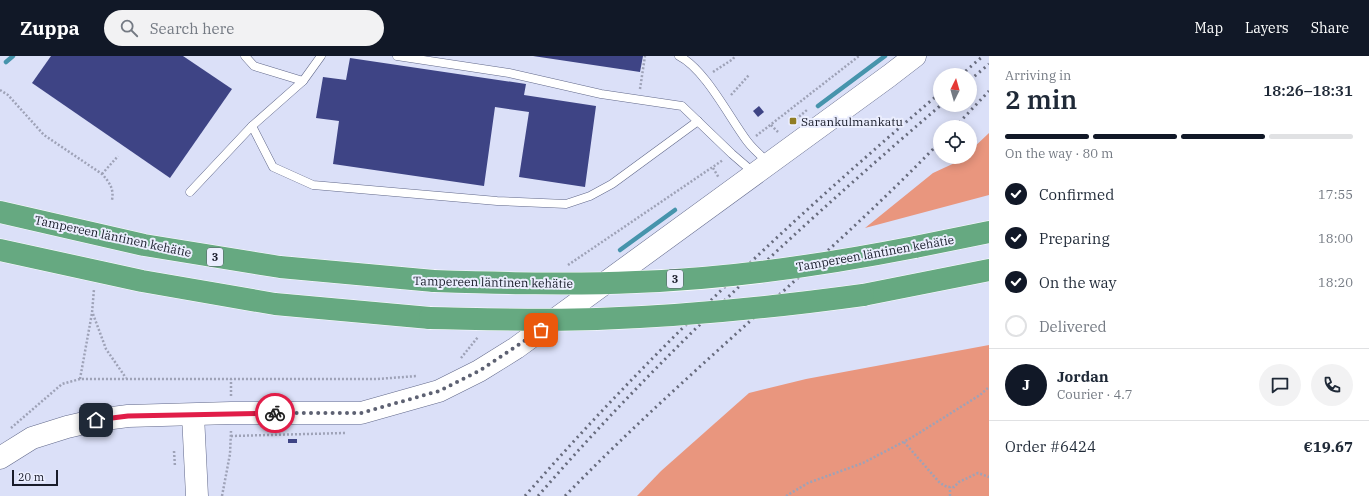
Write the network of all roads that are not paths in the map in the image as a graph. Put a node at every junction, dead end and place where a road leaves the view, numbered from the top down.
1 (245, 56) edge
2 (321, 56) edge
3 (397, 56) edge
4 (679, 56) edge
5 (915, 56) edge
6 (303, 81) junction
7 (698, 121) junction
8 (252, 126) junction
9 (762, 168) junction
10 (190, 192) dead end
11 (0, 212) edge
12 (989, 232) edge
13 (0, 250) edge
14 (989, 270) edge
15 (193, 415) junction
16 (0, 458) edge
17 (197, 496) edge

1 - 6 lane
2 - 6 lane
3 - 7 lane
4 - 9 lane
5 - 9 main road
6 - 8 lane
7 - 8 lane
7 - 9 lane
8 - 10 lane
9 - 15 main road
11 - 12 highway, Tampereen läntinen kehätie / 3, bridge
13 - 14 highway, bridge
15 - 16 main road
15 - 17 main road

